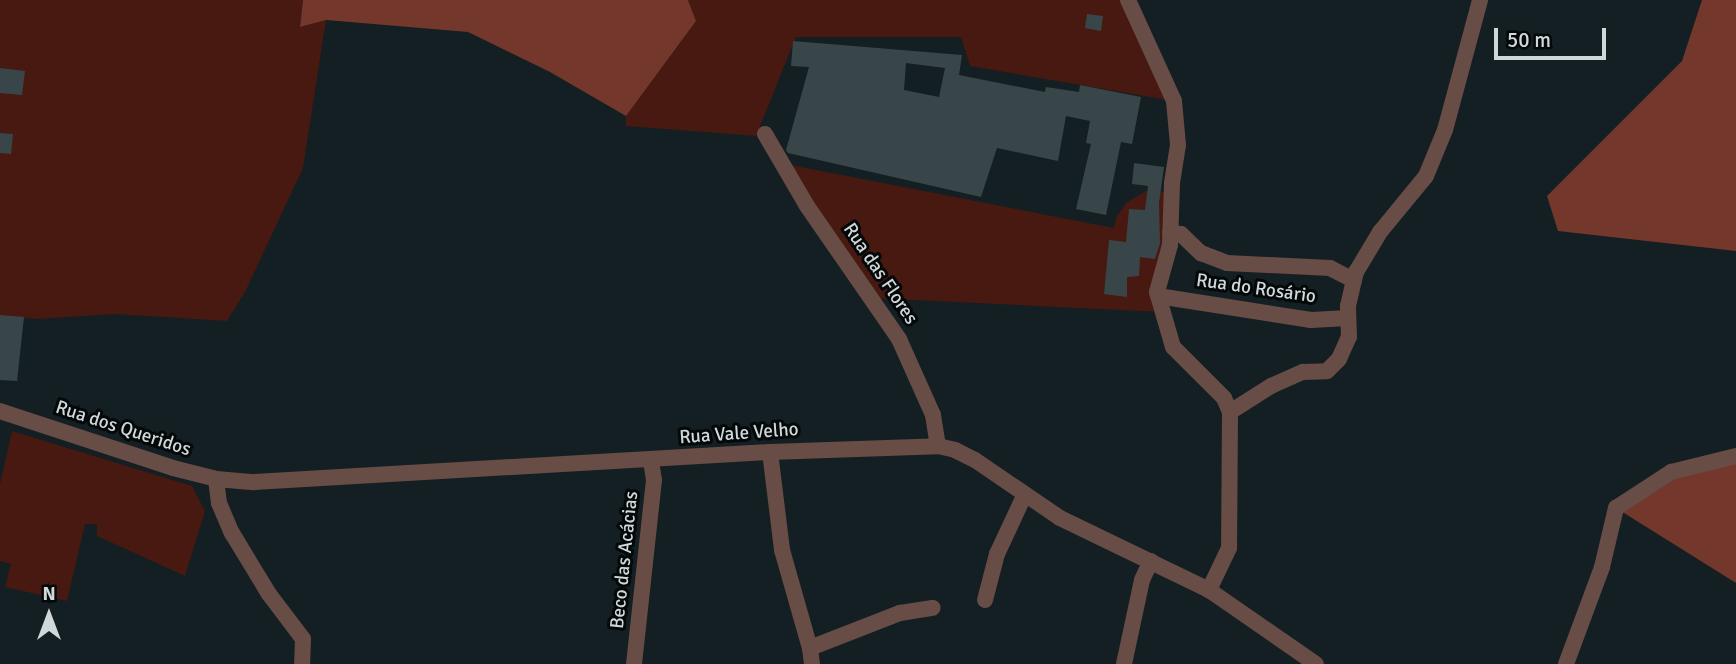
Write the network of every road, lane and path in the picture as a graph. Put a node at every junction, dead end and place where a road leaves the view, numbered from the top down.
1 (1128, 0) edge
2 (1480, 0) edge
3 (765, 134) dead end
4 (1170, 233) junction
5 (1354, 280) junction
6 (1158, 296) junction
7 (1348, 318) junction
8 (0, 411) edge
9 (1230, 412) junction
10 (938, 446) junction
11 (770, 453) junction
12 (1736, 456) edge
13 (651, 460) junction
14 (216, 478) junction
15 (235, 481) junction
16 (1024, 496) junction
17 (224, 513) junction
18 (1151, 561) junction
19 (1209, 590) junction
20 (985, 600) dead end
21 (933, 608) dead end
22 (811, 656) edge
23 (302, 664) edge
24 (634, 664) edge
25 (1124, 664) edge
26 (1316, 664) edge
27 (1566, 664) edge

1 - 4 street
2 - 5 street
3 - 10 street, Rua das Flores
4 - 5 street
4 - 6 street
5 - 7 street
6 - 7 street, Rua do Rosário
6 - 9 street
7 - 9 street
8 - 14 street, Rua dos Queridos
9 - 19 street
10 - 11 street, Rua Vale Velho
10 - 16 street, Rua Vale Velho
11 - 13 street, Rua Vale Velho
11 - 22 street
12 - 27 street
13 - 15 street, Rua Vale Velho
13 - 24 street, Beco das Acácias
14 - 15 street, Rua dos Queridos
14 - 17 street
15 - 17 street
16 - 18 street, Rua Vale Velho
16 - 20 street
17 - 23 street
18 - 19 street, Rua Vale Velho
18 - 25 street
19 - 26 street, Rua Vale Velho
21 - 22 street

